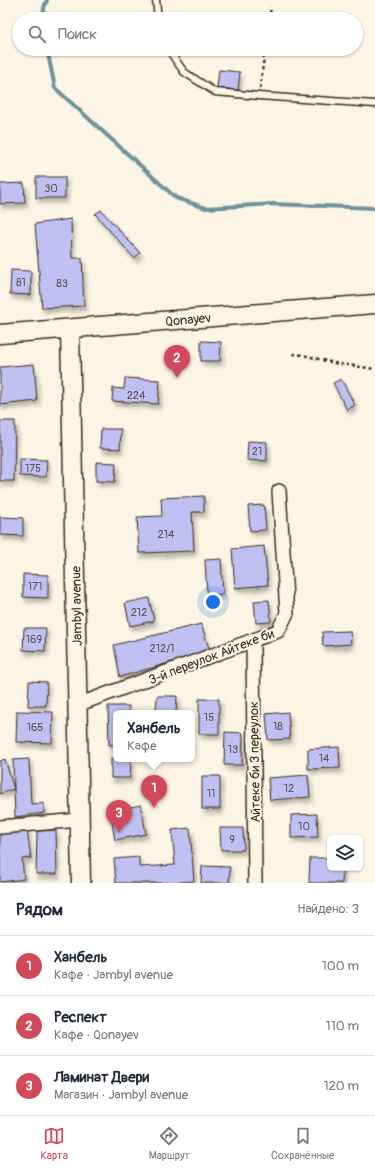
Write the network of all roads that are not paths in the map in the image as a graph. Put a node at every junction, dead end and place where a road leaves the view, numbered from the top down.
1 (156, 0) edge
2 (157, 12) edge
3 (173, 56) edge
4 (375, 104) edge
5 (375, 304) edge
6 (70, 329) junction
7 (0, 334) edge
8 (279, 491) dead end
9 (253, 641) junction
10 (77, 705) junction
11 (79, 820) junction
12 (0, 827) edge
13 (81, 883) edge
14 (255, 883) edge

1 - 2 lane
3 - 4 lane
5 - 6 main road, Qonayev
6 - 7 main road, Qonayev
6 - 10 main road, Jambyl avenue
8 - 9 street, 3-й переулок Айтеке би
9 - 10 street, 3-й переулок Айтеке би
9 - 14 street, Айтеке би 3 переулок
10 - 11 main road, Jambyl avenue
11 - 12 street
11 - 13 main road, Jambyl avenue

